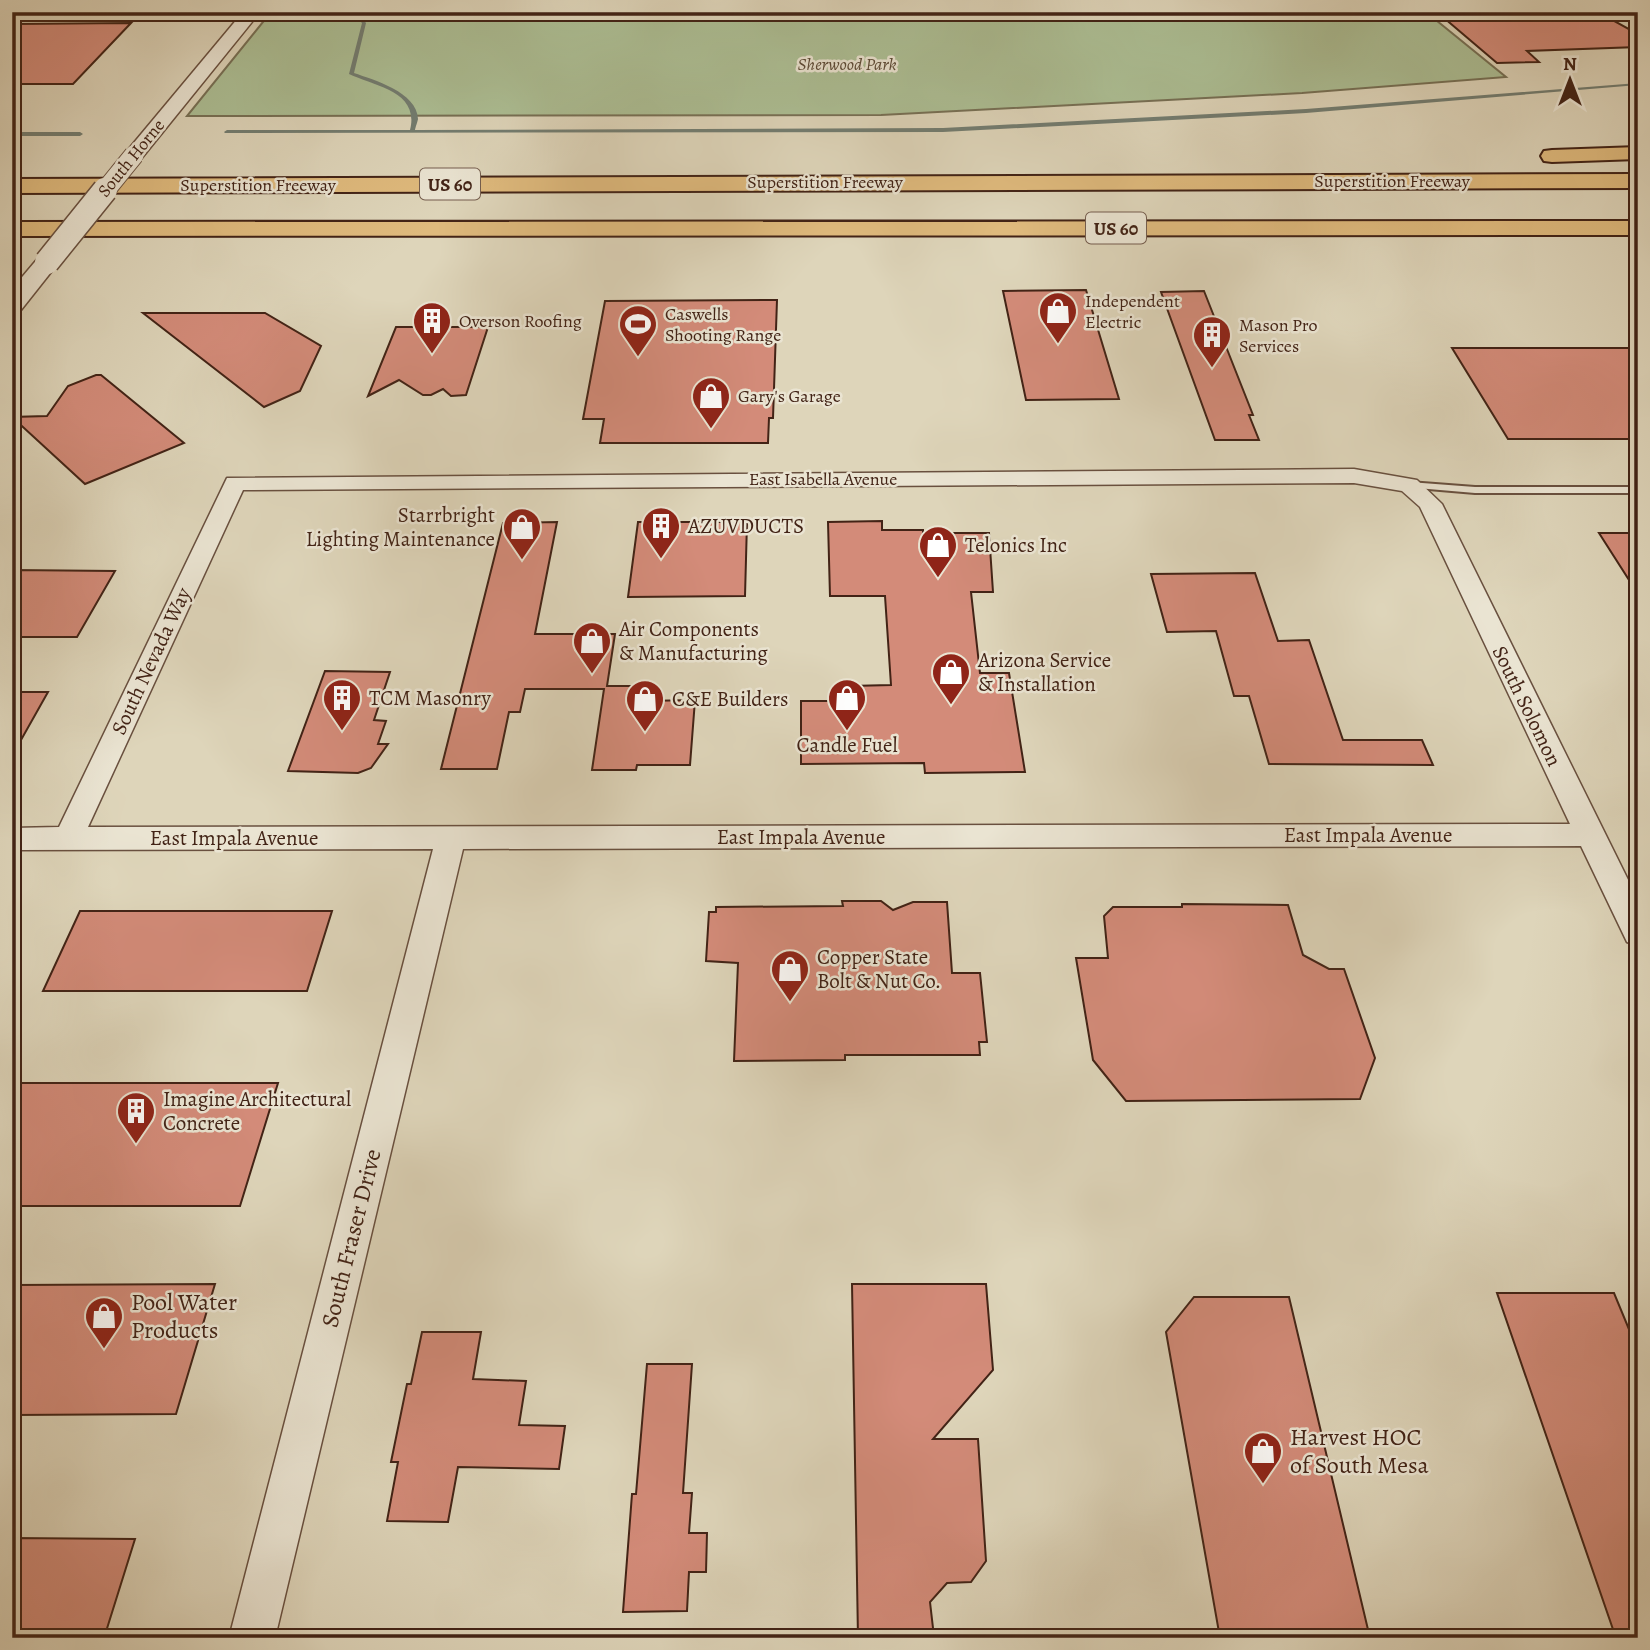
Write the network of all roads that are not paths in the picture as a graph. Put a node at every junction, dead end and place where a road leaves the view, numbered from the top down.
1 (252, 12) edge
2 (1638, 153) edge
3 (1535, 157) dead end
4 (1452, 160) dead end
5 (1638, 181) edge
6 (888, 182) junction
7 (12, 186) edge
8 (1638, 228) edge
9 (12, 229) edge
10 (595, 229) junction
11 (1585, 251) dead end
12 (12, 305) edge
13 (235, 484) joint
14 (1409, 485) junction
15 (1638, 490) edge
16 (1589, 835) junction
17 (451, 838) junction
18 (12, 839) edge
19 (68, 839) junction
20 (1638, 933) edge
21 (252, 1638) edge

1 - 12 street, South Horne, bridge
2 - 3 highway
4 - 6 highway
5 - 6 highway, Superstition Freeway / US 60
6 - 7 highway, Superstition Freeway / US 60
8 - 10 highway, US 60
9 - 10 highway, US 60
10 - 11 highway
13 - 14 street, East Isabella Avenue
13 - 19 street, South Nevada Way
14 - 15 lane
14 - 16 street, South Solomon
16 - 17 street, East Impala Avenue
16 - 20 street, South Solomon
17 - 19 street, East Impala Avenue
17 - 21 street, South Fraser Drive
18 - 19 street, East Impala Avenue

